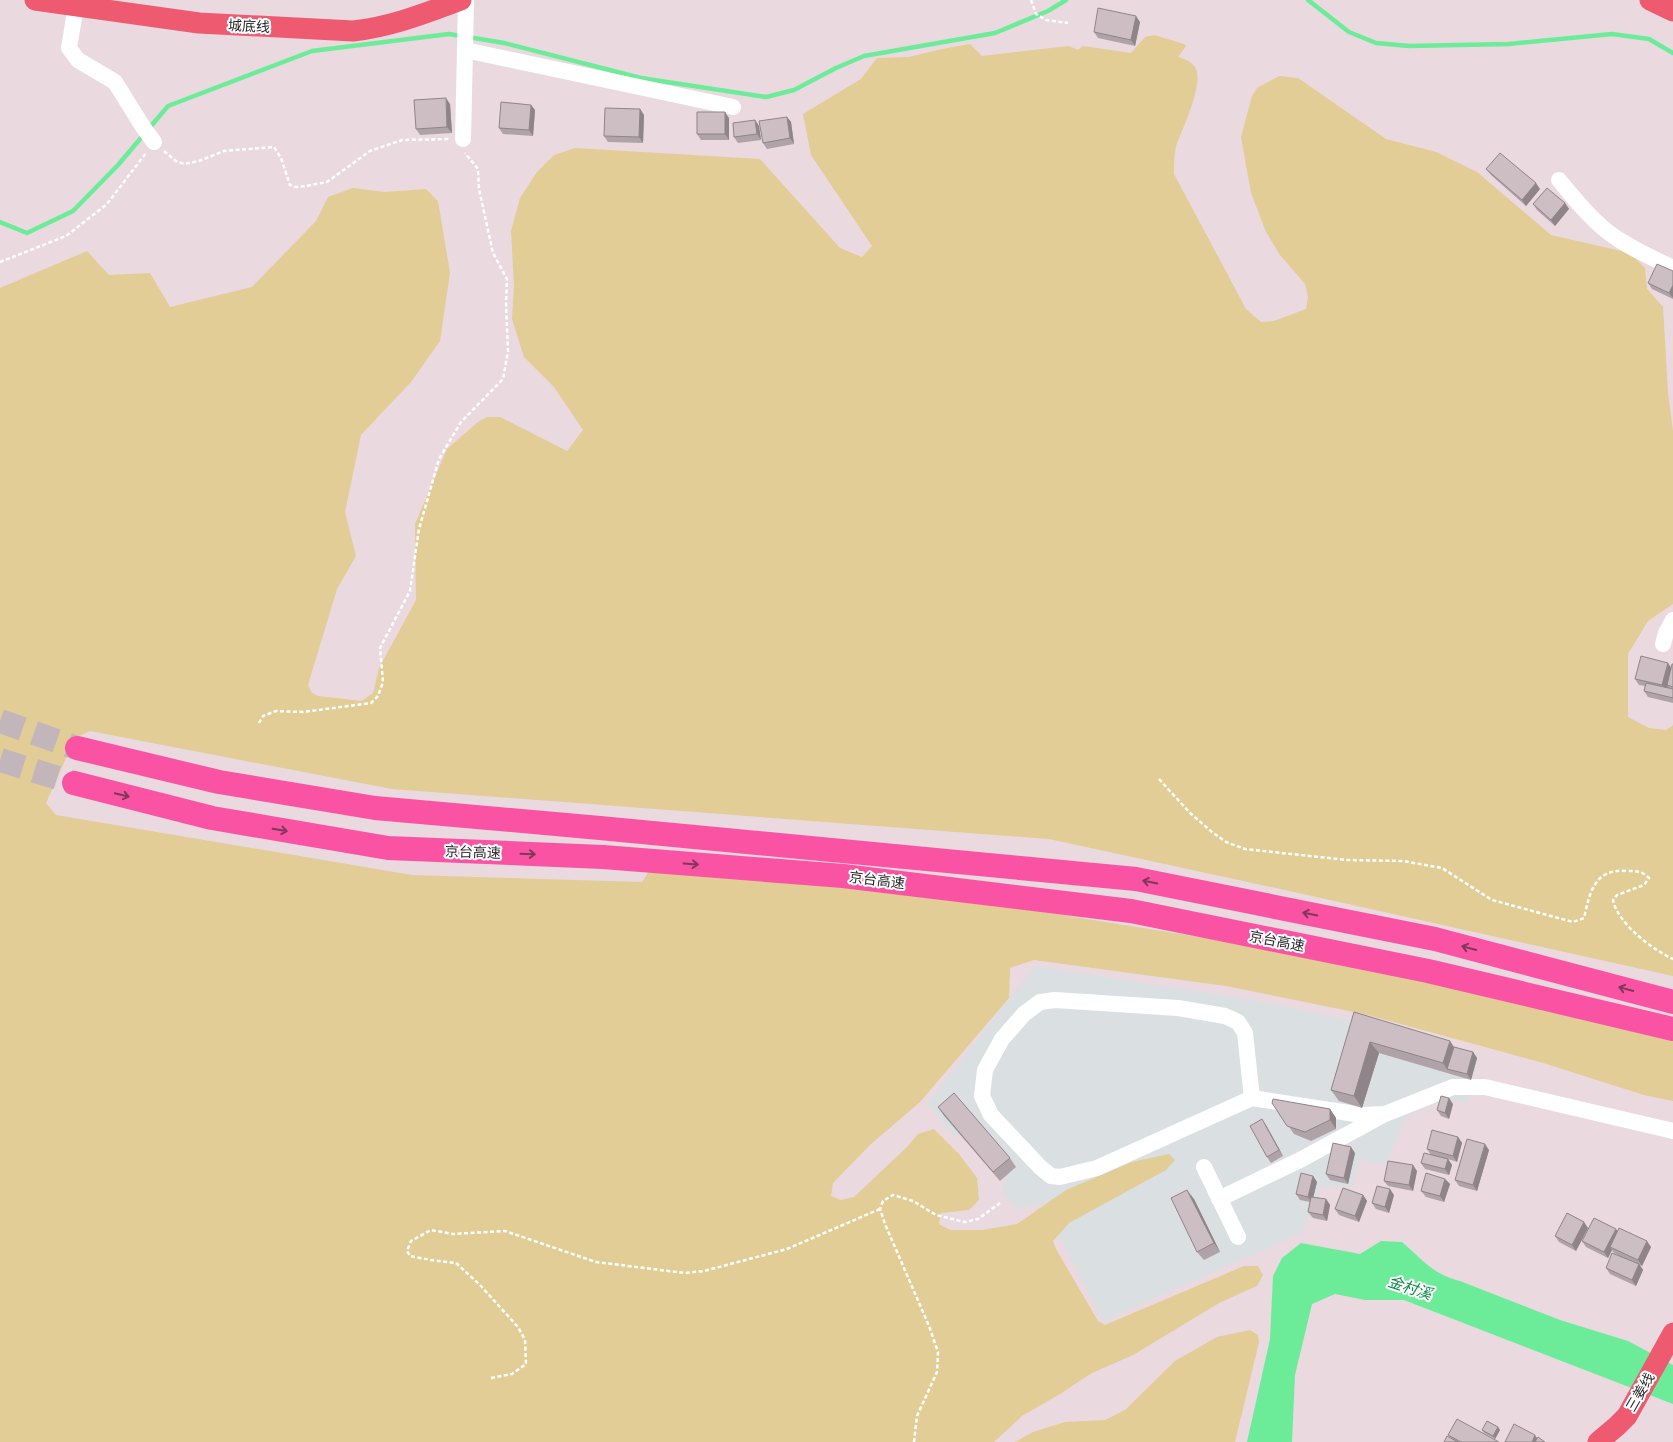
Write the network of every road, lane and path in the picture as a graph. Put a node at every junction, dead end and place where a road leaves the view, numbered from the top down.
1 (34, 0) edge
2 (461, 0) edge
3 (466, 0) edge
4 (1031, 0) edge
5 (1650, 0) edge
6 (76, 6) junction
7 (1673, 11) edge
8 (1068, 23) dead end
9 (465, 50) junction
10 (733, 107) dead end
11 (463, 139) junction
12 (154, 142) junction
13 (1559, 180) dead end
14 (0, 262) edge
15 (1673, 268) edge
16 (1673, 620) edge
17 (1663, 644) dead end
18 (259, 722) dead end
19 (77, 748) tunnel mouth
20 (1159, 780) dead end
21 (74, 783) tunnel mouth
22 (1673, 959) edge
23 (1673, 1002) edge
24 (1673, 1029) edge
25 (1252, 1098) junction
26 (1385, 1114) junction
27 (1673, 1131) edge
28 (1204, 1167) dead end
29 (1219, 1199) junction
30 (1000, 1202) dead end
31 (880, 1209) junction
32 (1238, 1237) dead end
33 (1673, 1333) edge
34 (491, 1378) dead end
35 (914, 1442) edge
36 (1598, 1442) edge

1 - 6 main road, 城底线
2 - 6 main road, 城底线
3 - 9 street
4 - 8 path
5 - 7 main road
6 - 12 street
9 - 10 street
9 - 11 street
11 - 12 path
11 - 18 path
12 - 14 path
13 - 15 street
16 - 17 street
23 -> 19 highway, 京台高速
20 - 22 path
21 -> 24 highway, 京台高速
25 - 25 street
25 - 26 street
26 - 27 street
26 - 29 street
28 - 29 street
29 - 32 street
30 - 31 path
31 - 34 path
31 - 35 path
33 - 36 main road, 三姜线

